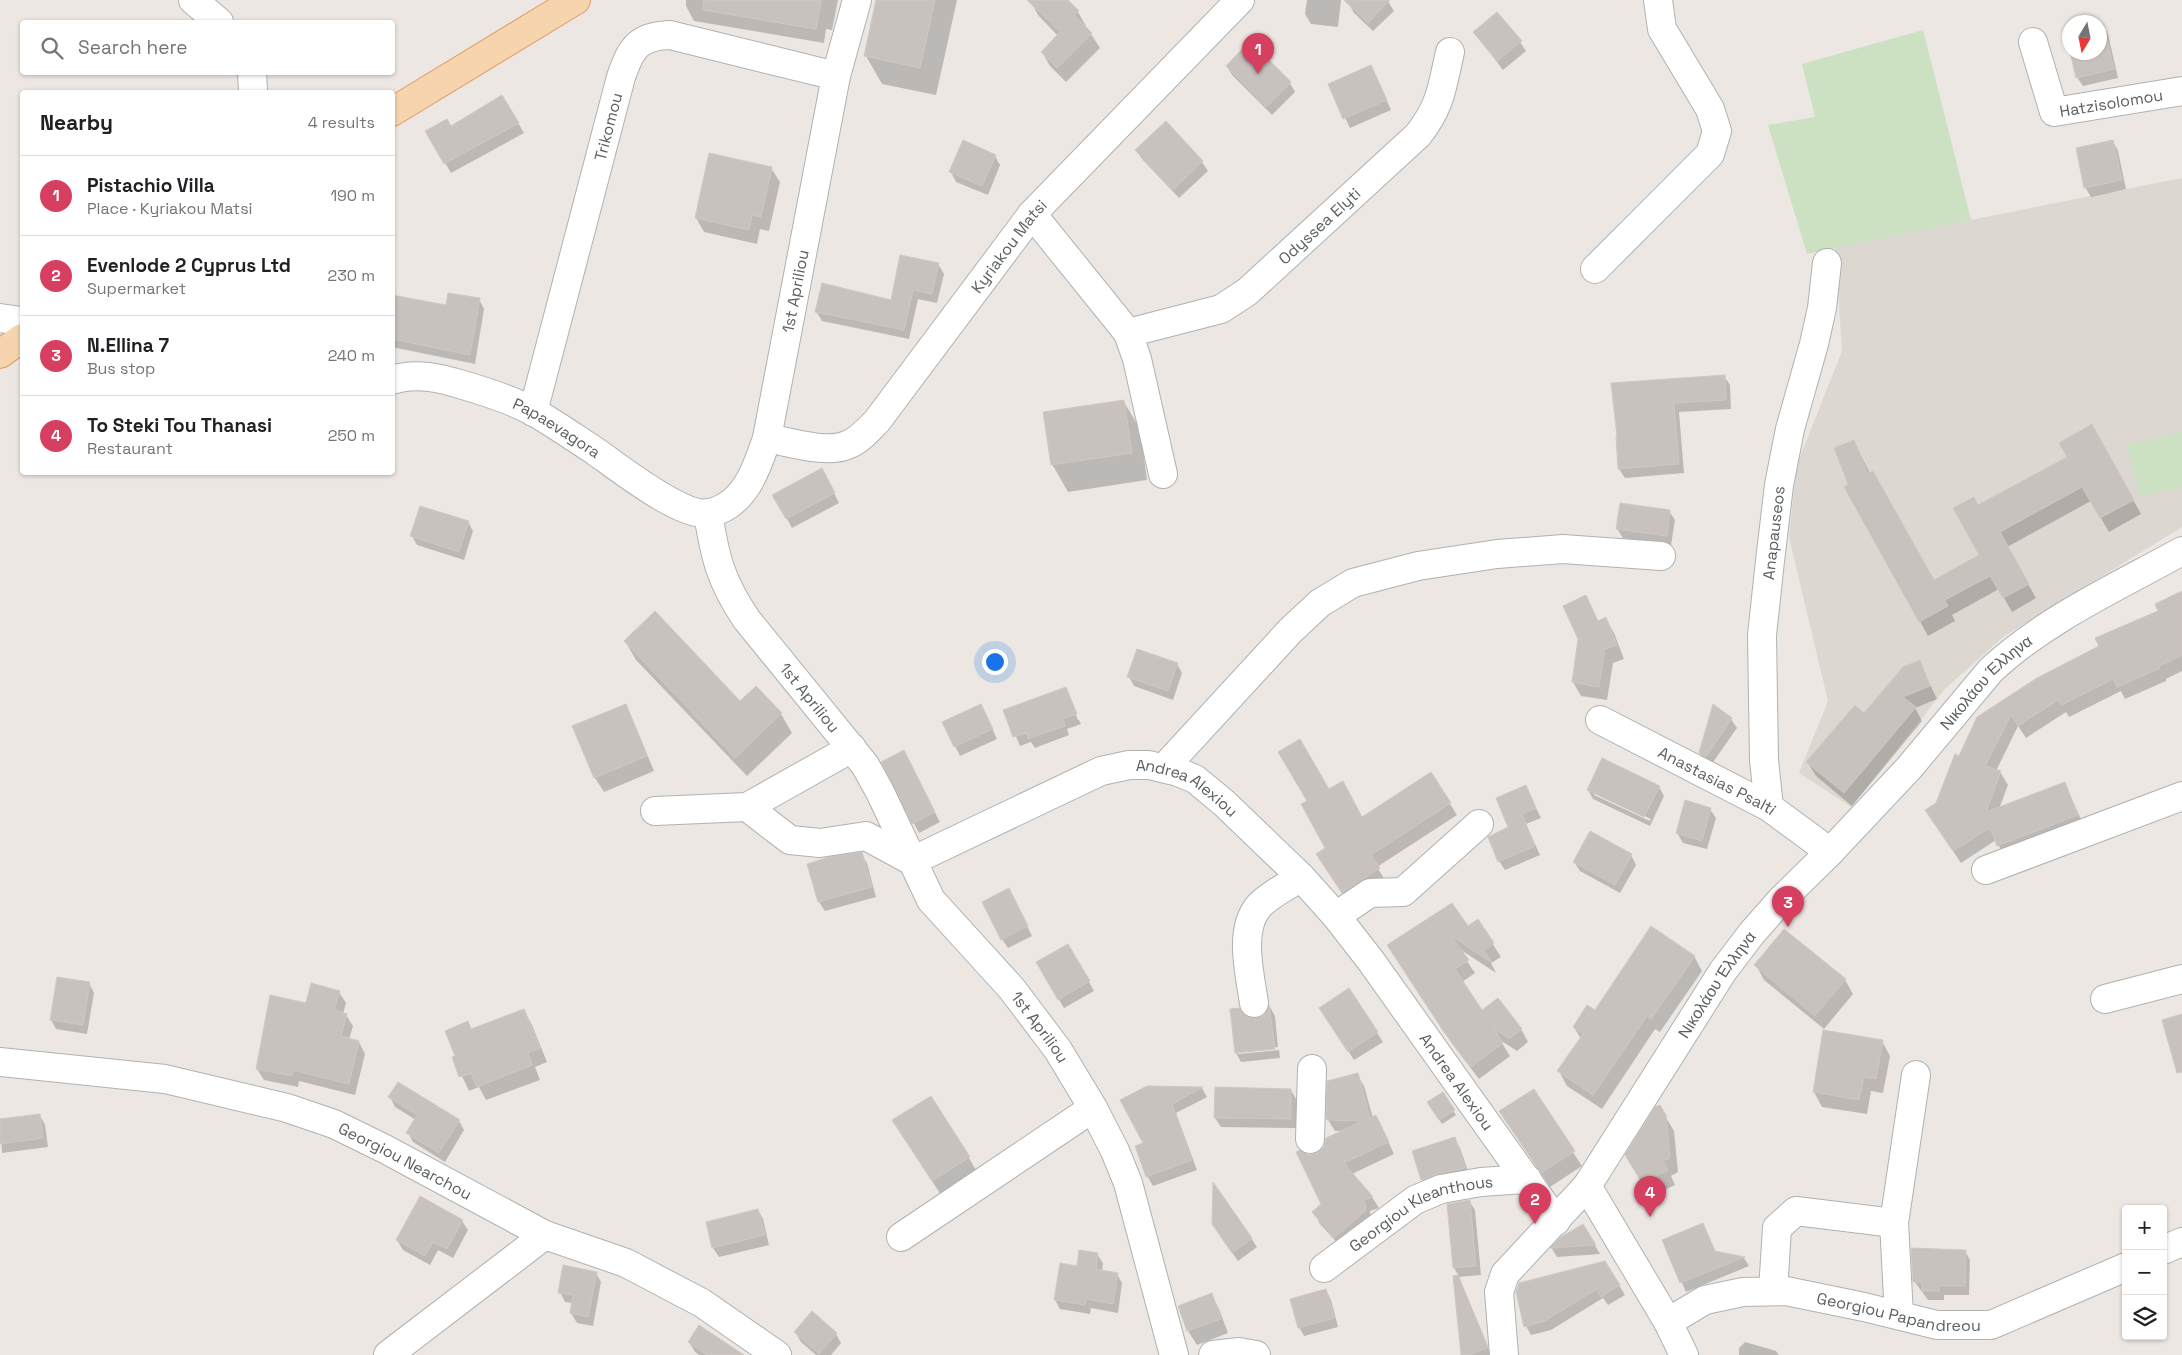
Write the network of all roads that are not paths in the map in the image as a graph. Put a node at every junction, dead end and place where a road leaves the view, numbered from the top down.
1 (193, 0) edge
2 (576, 0) edge
3 (857, 0) edge
4 (1240, 0) edge
5 (1658, 0) edge
6 (217, 20) edge
7 (2034, 42) dead end
8 (1450, 52) dead end
9 (252, 75) edge
10 (836, 76) junction
11 (253, 90) edge
12 (2182, 91) edge
13 (395, 110) edge
14 (1032, 214) junction
15 (1827, 263) dead end
16 (1595, 269) dead end
17 (0, 318) edge
18 (20, 321) edge
19 (1128, 333) junction
20 (20, 339) edge
21 (0, 354) edge
22 (395, 379) edge
23 (533, 412) junction
24 (767, 438) junction
25 (1163, 474) dead end
26 (708, 514) junction
27 (2182, 551) edge
28 (1662, 556) dead end
29 (1600, 720) dead end
30 (852, 748) junction
31 (1164, 768) junction
32 (2182, 796) edge
33 (747, 807) junction
34 (1769, 807) junction
35 (655, 811) dead end
36 (1479, 824) dead end
37 (1830, 852) junction
38 (912, 861) junction
39 (1986, 870) dead end
40 (1301, 877) junction
41 (1336, 916) junction
42 (2182, 979) edge
43 (2105, 999) dead end
44 (1254, 1003) dead end
45 (0, 1062) edge
46 (1312, 1069) dead end
47 (1916, 1075) dead end
48 (1093, 1108) junction
49 (1310, 1139) dead end
50 (1527, 1178) junction
51 (1587, 1186) junction
52 (1556, 1221) junction
53 (1894, 1223) junction
54 (545, 1234) junction
55 (901, 1237) dead end
56 (2182, 1242) edge
57 (2167, 1248) edge
58 (1324, 1268) dead end
59 (2122, 1268) edge
60 (1773, 1291) junction
61 (1899, 1315) junction
62 (1668, 1322) junction
63 (388, 1355) edge
64 (777, 1355) edge
65 (1174, 1355) edge
66 (1213, 1355) edge
67 (1256, 1355) edge
68 (1504, 1355) edge
69 (1684, 1355) edge

1 - 6 street
2 - 13 main road
3 - 10 street, 1st Apriliou
4 - 14 street, Kyriakou Matsi
5 - 16 street
7 - 12 street, Hatzisolomou
8 - 19 street, Odyssea Elyti
9 - 11 street
10 - 23 street, Trikomou
10 - 24 street, 1st Apriliou
14 - 19 street
14 - 24 street, Kyriakou Matsi
15 - 34 street, Anapauseos
17 - 18 street
19 - 25 street
20 - 21 main road
22 - 23 street, Papaevagora
23 - 26 street, Papaevagora
24 - 26 street, 1st Apriliou
26 - 30 street, 1st Apriliou
27 - 37 street, Νικολάου Έλληνα
28 - 31 street
29 - 34 street, Anastasias Psalti
30 - 33 street
30 - 38 street, 1st Apriliou
31 - 38 street, Andrea Alexiou
31 - 40 street, Andrea Alexiou
32 - 39 street
33 - 35 street
33 - 38 street
34 - 37 street, Anastasias Psalti
36 - 41 street
37 - 51 street, Νικολάου Έλληνα
38 - 48 street, 1st Apriliou
40 - 41 street, Andrea Alexiou
40 - 44 street
41 - 50 street, Andrea Alexiou
42 - 43 street
45 - 54 street, Georgiou Nearchou
46 - 49 street
47 - 53 street
48 - 55 street
48 - 65 street, 1st Apriliou
50 - 52 street, Andrea Alexiou
50 - 58 street, Georgiou Kleanthous
51 - 52 street, Νικολάου Έλληνα
51 - 62 street
52 - 68 street, Νικολάου Έλληνα
53 - 60 street
53 - 61 street
54 - 63 street
54 - 64 street, Georgiou Nearchou
56 - 57 street
59 - 61 street, Georgiou Papandreou
60 - 61 street, Georgiou Papandreou
60 - 62 street, Georgiou Papandreou
62 - 69 street
66 - 67 street

